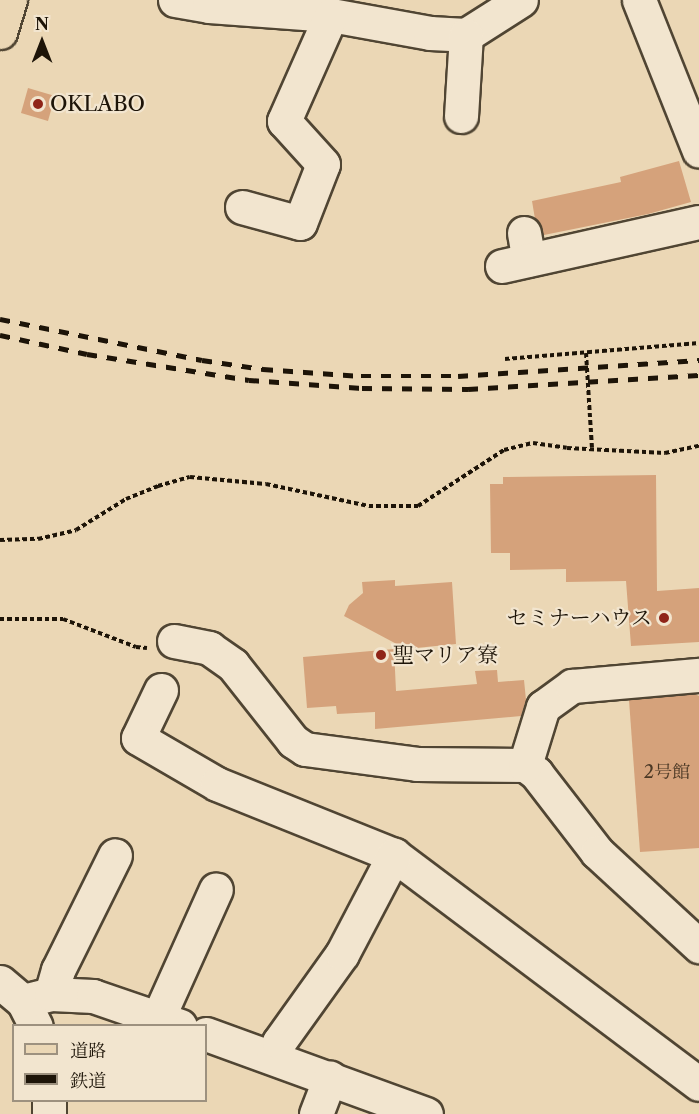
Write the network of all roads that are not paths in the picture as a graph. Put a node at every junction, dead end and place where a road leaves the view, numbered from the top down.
1 (10, 0) edge
2 (175, 0) edge
3 (521, 0) edge
4 (639, 0) edge
5 (331, 15) junction
6 (0, 32) edge
7 (466, 35) junction
8 (461, 116) dead end
9 (699, 151) edge
10 (242, 207) dead end
11 (699, 222) edge
12 (518, 253) dead end
13 (174, 641) road end
14 (699, 675) edge
15 (161, 690) dead end
16 (525, 765) junction
17 (115, 855) dead end
18 (394, 855) junction
19 (216, 889) dead end
20 (699, 946) edge
21 (27, 1000) edge
22 (169, 1022) edge
23 (207, 1034) edge
24 (273, 1058) junction
25 (330, 1078) junction
26 (699, 1084) edge
27 (316, 1114) edge
28 (426, 1114) edge

1 - 6 main road
2 - 5 street
3 - 7 street
4 - 9 street
5 - 7 street
5 - 10 street
7 - 8 street
11 - 12 street
13 - 16 street
14 - 16 street
15 - 18 street
16 - 20 street
17 - 21 street
18 - 24 street
18 - 26 street
19 - 22 street
21 - 22 street
23 - 24 street
24 - 25 street
25 - 27 street
25 - 28 street

